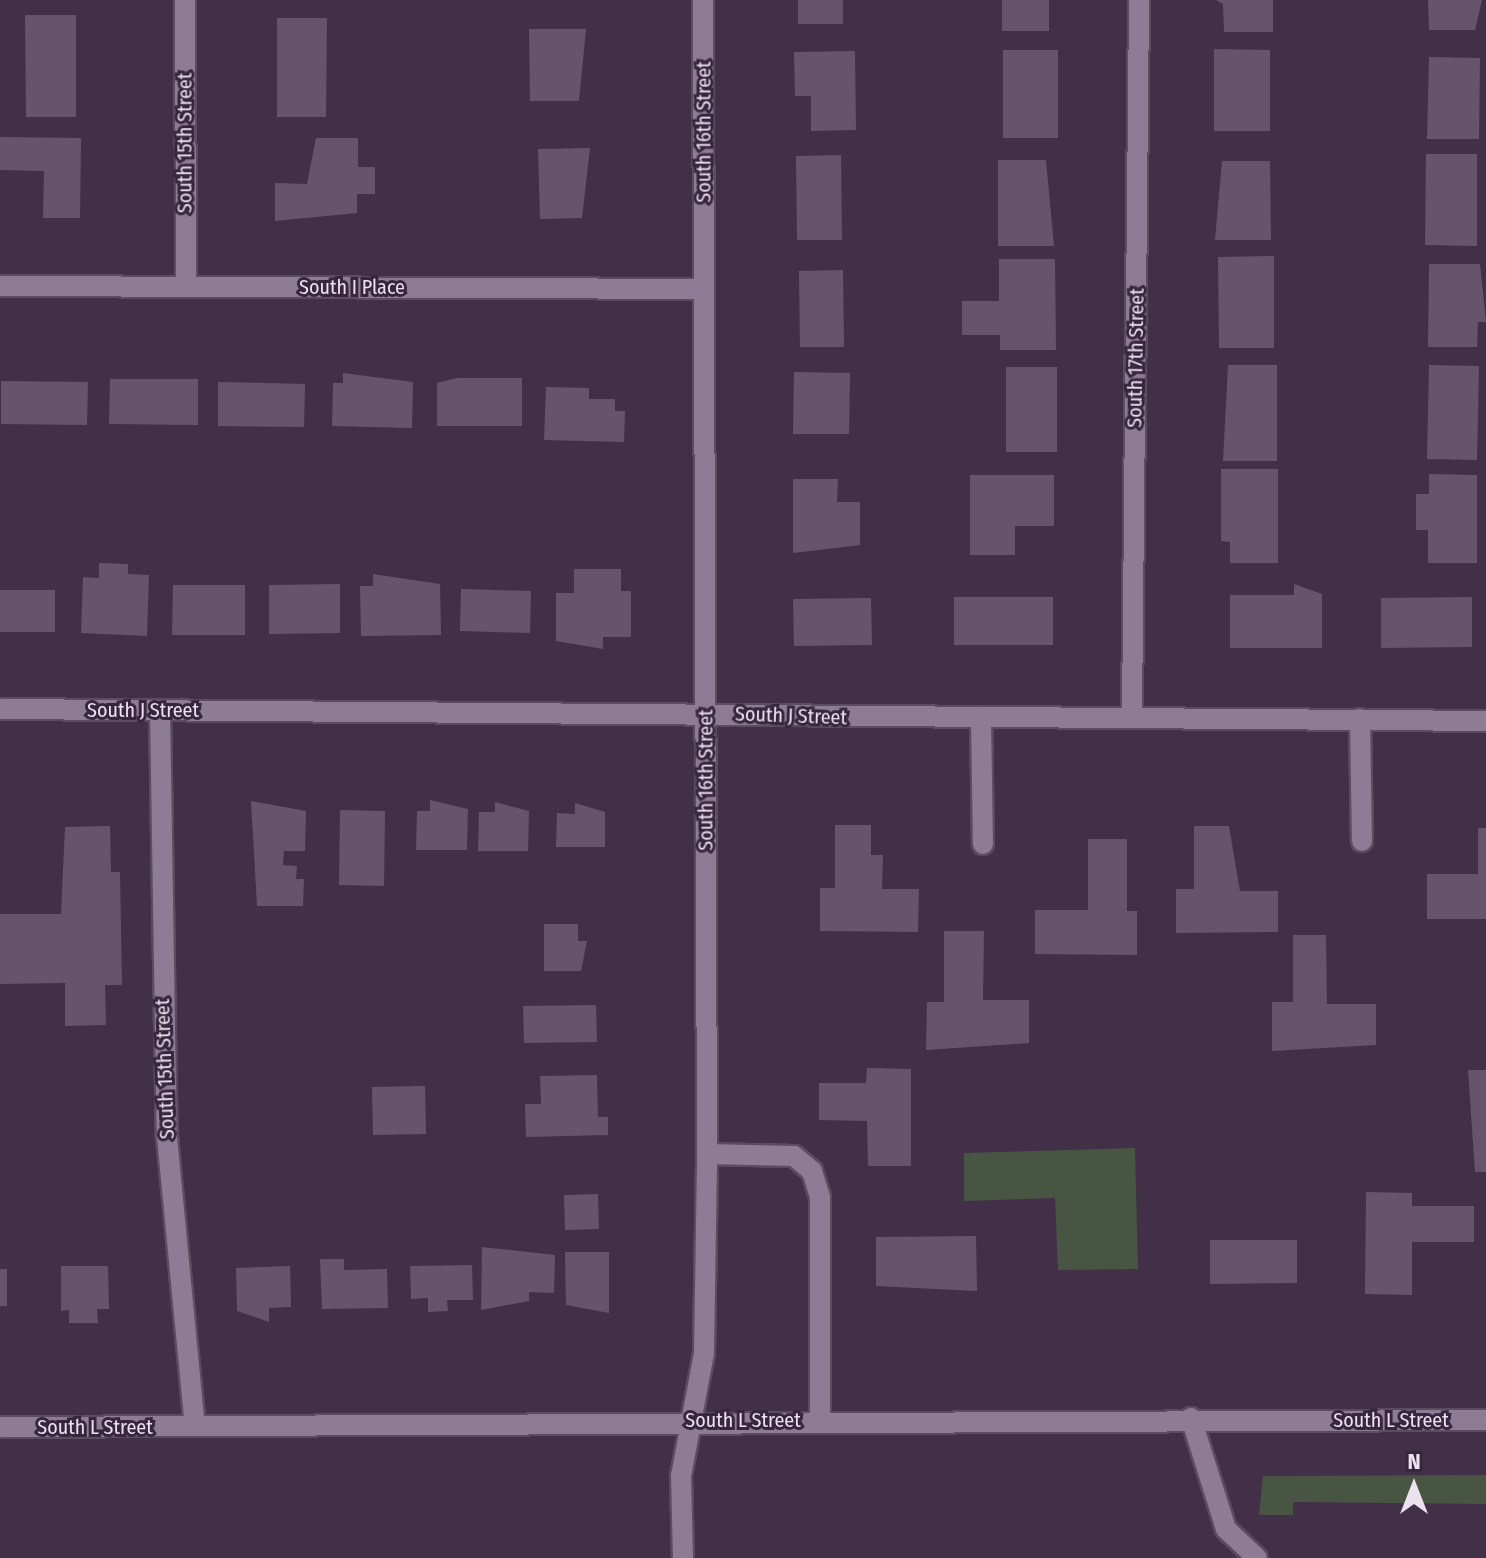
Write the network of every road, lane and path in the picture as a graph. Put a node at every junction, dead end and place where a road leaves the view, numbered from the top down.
1 (185, 0) edge
2 (703, 0) edge
3 (1139, 0) edge
4 (0, 286) edge
5 (186, 286) junction
6 (704, 289) junction
7 (0, 709) edge
8 (160, 710) junction
9 (705, 713) junction
10 (1132, 716) junction
11 (981, 718) junction
12 (1360, 719) junction
13 (1486, 721) edge
14 (1362, 841) dead end
15 (983, 844) dead end
16 (707, 1154) junction
17 (1191, 1418) junction
18 (693, 1420) junction
19 (820, 1420) junction
20 (1486, 1420) edge
21 (195, 1426) junction
22 (0, 1427) edge
23 (683, 1558) edge
24 (1257, 1558) edge

1 - 5 street, South 15th Street
2 - 6 street, South 16th Street
3 - 10 street, South 17th Street
4 - 5 street, South I Place
5 - 6 street, South I Place
6 - 9 street, South 16th Street
7 - 8 street, South J Street
8 - 9 street, South J Street
8 - 21 street, South 15th Street
9 - 11 street, South J Street
9 - 16 street, South 16th Street
10 - 11 street, South J Street
10 - 12 street, South J Street
11 - 15 street
12 - 13 street, South J Street
12 - 14 street
16 - 18 street, South 16th Street
16 - 19 street
17 - 19 street, South L Street
17 - 20 street, South L Street
17 - 24 street
18 - 19 street, South L Street
18 - 21 street, South L Street
18 - 23 street, South 16th Street
21 - 22 street, South L Street

